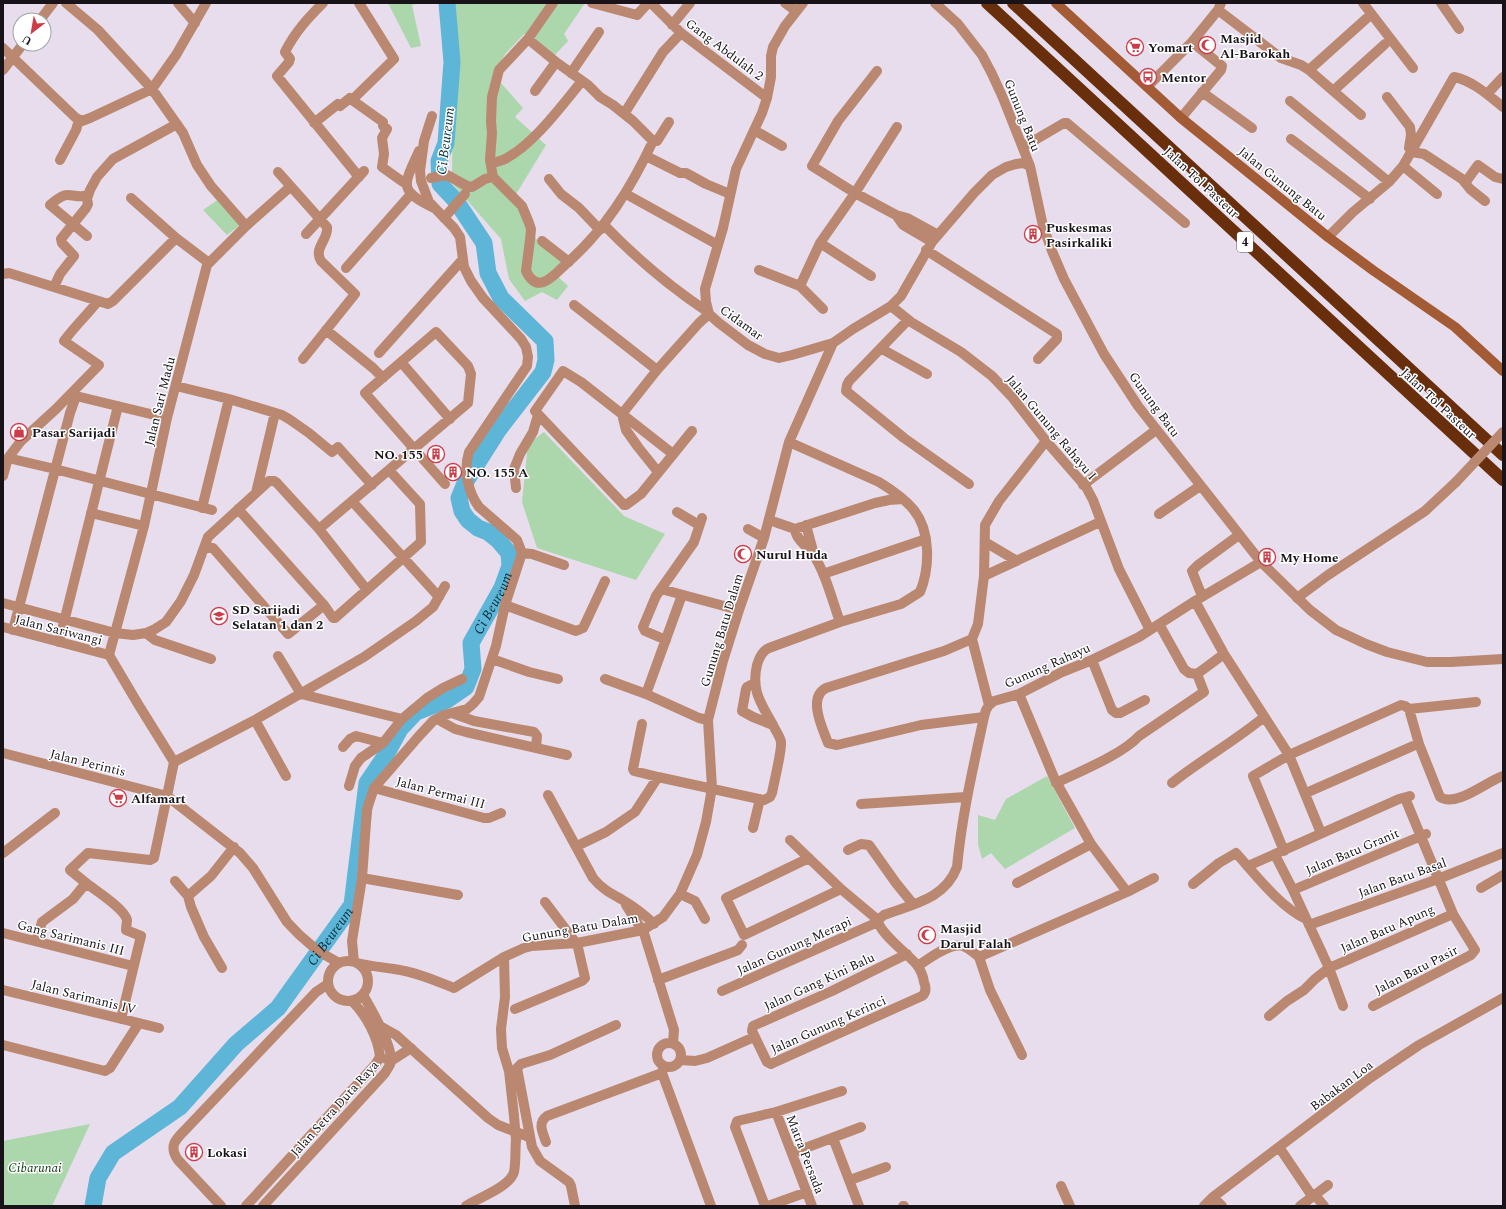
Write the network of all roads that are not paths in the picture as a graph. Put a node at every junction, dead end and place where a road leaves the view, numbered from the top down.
1 (53, 3) edge
2 (66, 3) edge
3 (178, 3) edge
4 (205, 3) edge
5 (324, 3) edge
6 (359, 3) edge
7 (553, 3) edge
8 (592, 3) edge
9 (650, 3) edge
10 (690, 3) edge
11 (785, 3) edge
12 (935, 3) edge
13 (987, 3) edge
14 (1013, 3) edge
15 (1056, 3) edge
16 (1363, 3) edge
17 (1441, 3) edge
18 (800, 7) edge
19 (1220, 7) edge
20 (46, 12) edge
21 (1367, 18) dead end
22 (194, 23) junction
23 (672, 25) junction
24 (1458, 29) dead end
25 (599, 32) dead end
26 (680, 33) junction
27 (528, 39) junction
28 (1192, 42) junction
29 (1384, 44) dead end
30 (3, 48) edge
31 (17, 52) edge
32 (13, 57) junction
33 (556, 62) junction
34 (1413, 68) dead end
35 (3, 70) edge
36 (1308, 70) junction
37 (877, 71) dead end
38 (571, 73) junction
39 (1503, 77) edge
40 (582, 81) junction
41 (1147, 87) junction
42 (152, 89) junction
43 (535, 91) dead end
44 (1333, 91) junction
45 (1202, 92) junction
46 (1487, 94) junction
47 (767, 98) junction
48 (1387, 98) dead end
49 (352, 100) junction
50 (1290, 101) dead end
51 (1503, 107) edge
52 (624, 114) junction
53 (1361, 115) dead end
54 (432, 116) dead end
55 (1181, 118) junction
56 (79, 120) junction
57 (669, 122) dead end
58 (314, 123) junction
59 (177, 124) junction
60 (897, 127) dead end
61 (1252, 128) dead end
62 (754, 130) junction
63 (1290, 139) dead end
64 (424, 141) junction
65 (653, 141) junction
66 (782, 146) dead end
67 (1023, 147) junction
68 (1412, 152) junction
69 (646, 156) junction
70 (60, 160) dead end
71 (491, 164) junction
72 (1030, 166) junction
73 (1403, 166) junction
74 (278, 172) dead end
75 (492, 176) junction
76 (431, 178) dead end
77 (549, 179) dead end
78 (1503, 179) edge
79 (403, 182) dead end
80 (1389, 182) junction
81 (1465, 183) junction
82 (290, 187) junction
83 (855, 193) junction
84 (411, 194) junction
85 (466, 194) dead end
86 (626, 194) junction
87 (730, 194) junction
88 (1437, 194) dead end
89 (87, 195) junction
90 (131, 198) dead end
91 (1370, 199) junction
92 (1485, 201) dead end
93 (434, 208) junction
94 (446, 216) junction
95 (321, 219) junction
96 (1185, 223) dead end
97 (73, 225) junction
98 (246, 226) junction
99 (602, 228) junction
100 (306, 234) dead end
101 (87, 236) dead end
102 (1328, 237) junction
103 (176, 238) junction
104 (542, 241) dead end
105 (932, 242) junction
106 (820, 243) junction
107 (718, 245) junction
108 (463, 259) junction
109 (569, 262) junction
110 (209, 263) junction
111 (346, 268) dead end
112 (759, 270) dead end
113 (3, 274) edge
114 (871, 276) dead end
115 (800, 286) junction
116 (54, 287) junction
117 (98, 301) junction
118 (574, 305) dead end
119 (891, 306) junction
120 (823, 309) dead end
121 (709, 313) junction
122 (908, 320) junction
123 (326, 330) junction
124 (833, 343) junction
125 (882, 349) junction
126 (379, 354) dead end
127 (303, 359) dead end
128 (1038, 359) dead end
129 (401, 362) junction
130 (657, 370) junction
131 (1503, 371) edge
132 (927, 374) dead end
133 (383, 378) junction
134 (176, 386) junction
135 (229, 399) junction
136 (118, 406) junction
137 (275, 413) junction
138 (622, 414) junction
139 (538, 415) junction
140 (167, 418) junction
141 (450, 419) junction
142 (550, 427) junction
143 (692, 430) dead end
144 (1156, 430) junction
145 (533, 432) junction
146 (1503, 432) edge
147 (1046, 441) junction
148 (789, 442) junction
149 (415, 449) junction
150 (673, 454) junction
151 (1503, 455) edge
152 (8, 458) junction
153 (55, 469) junction
154 (390, 470) junction
155 (658, 472) junction
156 (3, 476) edge
157 (100, 480) junction
158 (1503, 480) edge
159 (879, 482) junction
160 (445, 484) dead end
161 (969, 484) dead end
162 (372, 485) junction
163 (1083, 485) junction
164 (1200, 486) junction
165 (516, 488) dead end
166 (256, 493) junction
167 (151, 495) junction
168 (904, 499) junction
169 (352, 501) junction
170 (875, 503) junction
171 (238, 509) junction
172 (677, 512) dead end
173 (91, 513) junction
174 (1159, 514) dead end
175 (775, 522) dead end
176 (1100, 522) junction
177 (806, 525) junction
178 (144, 526) junction
179 (319, 529) junction
180 (748, 529) dead end
181 (795, 529) junction
182 (1239, 535) junction
183 (764, 538) junction
184 (926, 539) junction
185 (985, 542) junction
186 (205, 548) junction
187 (522, 553) junction
188 (813, 554) junction
189 (403, 559) junction
190 (1017, 561) junction
191 (1261, 562) junction
192 (564, 565) dead end
193 (824, 574) junction
194 (984, 576) junction
195 (605, 581) dead end
196 (445, 586) dead end
197 (661, 589) junction
198 (367, 590) junction
199 (682, 595) junction
200 (439, 597) junction
201 (1198, 598) junction
202 (1297, 598) junction
203 (3, 603) edge
204 (324, 605) junction
205 (505, 605) junction
206 (18, 607) junction
207 (738, 610) junction
208 (64, 620) junction
209 (840, 622) junction
210 (1160, 624) junction
211 (8, 629) edge
212 (1150, 630) junction
213 (146, 633) junction
214 (115, 634) junction
215 (972, 639) junction
216 (666, 640) junction
217 (59, 642) junction
218 (1224, 654) junction
219 (110, 655) junction
220 (278, 656) dead end
221 (211, 659) dead end
222 (1503, 659) edge
223 (492, 660) junction
224 (1092, 660) junction
225 (1197, 674) junction
226 (462, 679) dead end
227 (558, 679) dead end
228 (605, 680) dead end
229 (755, 683) junction
230 (301, 694) junction
231 (646, 694) junction
232 (1019, 694) junction
233 (1145, 700) dead end
234 (1476, 702) dead end
235 (989, 705) junction
236 (1409, 709) junction
237 (452, 713) junction
238 (1264, 717) junction
239 (437, 718) junction
240 (984, 718) junction
241 (402, 719) junction
242 (255, 720) junction
243 (708, 720) junction
244 (642, 724) dead end
245 (772, 725) junction
246 (383, 743) junction
247 (1413, 746) dead end
248 (343, 747) dead end
249 (536, 748) junction
250 (3, 754) edge
251 (567, 755) dead end
252 (1289, 755) junction
253 (174, 762) junction
254 (286, 776) dead end
255 (1503, 776) edge
256 (658, 777) junction
257 (1056, 783) junction
258 (1172, 783) dead end
259 (349, 786) dead end
260 (374, 788) junction
261 (712, 788) junction
262 (1306, 793) junction
263 (548, 794) dead end
264 (167, 796) junction
265 (966, 797) junction
266 (760, 799) junction
267 (861, 804) dead end
268 (54, 813) dead end
269 (501, 813) dead end
270 (753, 828) dead end
271 (1321, 833) junction
272 (1423, 835) junction
273 (790, 840) dead end
274 (1091, 844) junction
275 (577, 846) junction
276 (234, 847) junction
277 (848, 850) dead end
278 (3, 853) edge
279 (1279, 853) junction
280 (1503, 853) edge
281 (809, 858) junction
282 (1248, 866) junction
283 (1503, 875) edge
284 (1441, 877) junction
285 (362, 878) junction
286 (1154, 878) dead end
287 (176, 881) dead end
288 (86, 883) junction
289 (1017, 883) dead end
290 (1193, 884) dead end
291 (1481, 888) dead end
292 (841, 889) junction
293 (1293, 890) junction
294 (1127, 892) junction
295 (680, 894) junction
296 (458, 895) dead end
297 (188, 896) junction
298 (622, 900) junction
299 (545, 902) dead end
300 (913, 904) junction
301 (1453, 914) junction
302 (705, 920) dead end
303 (878, 921) junction
304 (1308, 922) junction
305 (654, 924) junction
306 (643, 930) junction
307 (3, 933) edge
308 (36, 941) junction
309 (577, 943) junction
310 (742, 945) dead end
311 (907, 954) junction
312 (324, 956) junction
313 (504, 957) junction
314 (979, 957) junction
315 (349, 962) junction
316 (133, 966) junction
317 (918, 966) junction
318 (1330, 967) junction
319 (222, 968) dead end
320 (370, 969) junction
321 (330, 970) junction
322 (658, 980) junction
323 (326, 988) junction
324 (3, 990) edge
325 (722, 991) dead end
326 (363, 995) junction
327 (1503, 998) edge
328 (352, 1001) junction
329 (1343, 1006) dead end
330 (1373, 1006) dead end
331 (515, 1009) dead end
332 (1269, 1016) dead end
333 (121, 1018) junction
334 (139, 1023) junction
335 (616, 1026) dead end
336 (159, 1028) dead end
337 (376, 1028) junction
338 (754, 1037) junction
339 (673, 1043) junction
340 (3, 1045) edge
341 (411, 1048) junction
342 (1022, 1055) dead end
343 (380, 1057) junction
344 (391, 1060) junction
345 (681, 1060) junction
346 (663, 1070) junction
347 (842, 1091) dead end
348 (776, 1112) junction
349 (325, 1122) junction
350 (861, 1127) dead end
351 (333, 1130) junction
352 (529, 1137) junction
353 (833, 1138) junction
354 (546, 1142) dead end
355 (1279, 1147) junction
356 (792, 1153) junction
357 (886, 1167) dead end
358 (850, 1180) junction
359 (1328, 1185) dead end
360 (1061, 1186) dead end
361 (807, 1192) junction
362 (1313, 1195) junction
363 (1213, 1197) junction
364 (221, 1206) edge
365 (246, 1206) edge
366 (263, 1206) edge
367 (466, 1206) edge
368 (575, 1206) edge
369 (711, 1206) edge
370 (767, 1206) edge
371 (812, 1206) edge
372 (860, 1206) edge
373 (1070, 1206) edge
374 (1204, 1206) edge
375 (1222, 1206) edge
376 (1300, 1206) edge
377 (1324, 1206) edge

1 - 20 street
2 - 42 street
3 - 22 street
4 - 22 street
5 - 58 street
6 - 49 street
7 - 27 street
8 - 9 street
9 - 23 street, Gang Abdulah 2
10 - 23 street
11 - 18 street
12 - 67 street, Gunung Batu
13 - 158 highway, Jalan Tol Pasteur / 4
14 - 151 highway, Jalan Tol Pasteur / 4
15 - 41 main road, Jalan Gunung Batu
16 - 34 street
17 - 24 street
18 - 47 street, Cidamar
19 - 28 street
19 - 36 street
21 - 36 street
22 - 42 street
23 - 26 street, Gang Abdulah 2
25 - 38 street
26 - 47 street, Gang Abdulah 2
26 - 52 street
27 - 33 street
27 - 71 street
28 - 41 street
28 - 45 street
29 - 44 street
30 - 32 street
31 - 32 street
32 - 35 street
32 - 56 street
33 - 38 street
33 - 43 street
36 - 44 street
37 - 83 street
38 - 40 street
39 - 46 street
40 - 52 street
40 - 71 street
41 - 55 main road, Jalan Gunung Batu
42 - 56 street
42 - 59 street
44 - 53 street
45 - 55 street
45 - 61 street
46 - 51 street
46 - 68 street
47 - 62 street, Cidamar
48 - 68 street
49 - 58 street
49 - 79 street
50 - 80 street
52 - 65 street
54 - 64 street
55 - 102 main road, Jalan Gunung Batu
56 - 70 street
57 - 65 street
58 - 95 street
59 - 89 street
59 - 98 street
60 - 83 street
62 - 66 street
62 - 87 street, Cidamar
63 - 91 street
64 - 84 street
64 - 93 street
65 - 69 street
67 - 72 street, Gunung Batu
67 - 96 street
68 - 73 street
68 - 81 street
69 - 86 street
69 - 87 street
71 - 75 street
72 - 105 street
72 - 144 street, Gunung Batu
73 - 80 street
73 - 88 street
74 - 82 street
75 - 76 street
75 - 109 street
77 - 99 street
78 - 81 street
80 - 91 street
81 - 92 street
82 - 95 street
82 - 98 street, Jalan Sari Madu
83 - 105 street
83 - 106 street
84 - 93 street
84 - 111 street
85 - 94 street
86 - 99 street
86 - 107 street
87 - 107 street, Cidamar
89 - 97 street
89 - 97 street
90 - 103 street
91 - 102 street
93 - 94 street
94 - 108 street
95 - 100 street
95 - 123 street
97 - 101 street
97 - 116 street
98 - 110 street, Jalan Sari Madu
99 - 109 street
99 - 121 street
102 - 131 main road, Jalan Gunung Batu
103 - 110 street
103 - 117 street
104 - 109 street
105 - 119 street
105 - 128 street
106 - 114 street
106 - 115 street
107 - 121 street, Cidamar
108 - 126 street
108 - 187 street
110 - 134 street, Jalan Sari Madu
112 - 115 street
113 - 116 street
115 - 120 street
116 - 117 street
117 - 152 street
118 - 130 street
119 - 122 street, Jalan Gunung Rahayu I
119 - 124 street
121 - 124 street, Cidamar
121 - 130 street
122 - 125 street
122 - 147 street, Jalan Gunung Rahayu I
123 - 127 street
123 - 133 street
124 - 148 street, Gunung Batu Dalam
125 - 132 street
125 - 161 street
129 - 133 street
129 - 141 street
129 - 141 street
130 - 138 street
133 - 149 street
134 - 135 street
134 - 140 street, Jalan Sari Madu
135 - 137 street
135 - 167 street
136 - 140 street
136 - 153 street
136 - 157 street
137 - 162 street
137 - 166 street
138 - 139 street
138 - 150 street
138 - 155 street
139 - 142 street
139 - 145 street
140 - 167 street, Jalan Sari Madu
141 - 149 street
142 - 145 street
142 - 155 street
143 - 150 street
144 - 163 street
144 - 164 street, Gunung Batu
145 - 165 street
146 - 202 street, bridge
147 - 163 street, Jalan Gunung Rahayu I
147 - 185 street
148 - 159 street
148 - 183 street, Gunung Batu Dalam
149 - 154 street
149 - 160 street
150 - 155 street
152 - 153 street
152 - 156 street
153 - 157 street
153 - 206 street
154 - 162 street
154 - 189 street
157 - 167 street
157 - 173 street
159 - 168 street
159 - 170 street
162 - 169 street
163 - 176 street, Jalan Gunung Rahayu I
164 - 174 street
164 - 182 street, Gunung Batu
166 - 171 street
166 - 179 street
167 - 178 street, Jalan Sari Madu
168 - 170 street
168 - 184 street
169 - 179 street
169 - 189 street
170 - 177 street
171 - 186 street
171 - 204 street
172 - 197 street
173 - 178 street
173 - 208 street
175 - 181 street
176 - 190 street
176 - 212 street, Jalan Gunung Rahayu I
177 - 181 street
177 - 188 street
178 - 214 street, Jalan Sari Madu
179 - 198 street
180 - 183 street
181 - 188 street
182 - 191 street, Gunung Batu
182 - 201 street
183 - 207 street, Gunung Batu Dalam
184 - 193 street
184 - 209 street
185 - 190 street
185 - 194 street
186 - 204 street
186 - 213 street
187 - 192 street
187 - 205 street
188 - 193 street
189 - 198 street
189 - 200 street
190 - 194 street
191 - 201 street, Gunung Rahayu
191 - 202 street, Gunung Batu
193 - 209 street
194 - 215 street
195 - 205 street
196 - 200 street
197 - 199 street
197 - 216 street
198 - 204 street
199 - 207 street
199 - 216 street
200 - 230 street
201 - 210 street, Gunung Rahayu
201 - 218 street
202 - 222 street, Gunung Batu
203 - 206 street
205 - 223 street
206 - 208 street
206 - 211 street
207 - 243 street, Gunung Batu Dalam
208 - 214 street
208 - 217 street
209 - 229 street
210 - 212 street, Gunung Rahayu
210 - 225 street
211 - 217 street, Jalan Sariwangi
212 - 224 street, Gunung Rahayu
213 - 214 street
213 - 221 street
214 - 219 street, Jalan Sari Madu
215 - 235 street
215 - 240 street
216 - 231 street
217 - 219 street, Jalan Sariwangi
218 - 225 street
218 - 238 street
219 - 253 street
220 - 230 street
223 - 227 street
223 - 237 street
224 - 232 street, Gunung Rahayu
224 - 233 street
225 - 257 street
226 - 241 street
228 - 231 street
229 - 245 street
229 - 245 street
230 - 241 street
230 - 242 street
231 - 243 street
232 - 235 street, Gunung Rahayu
232 - 257 street
234 - 236 street
235 - 240 street
236 - 252 street
236 - 255 street
237 - 239 street
237 - 249 street
238 - 252 street
238 - 258 street
239 - 249 street
239 - 260 street
240 - 265 street
241 - 246 street
242 - 253 street
242 - 254 street
243 - 261 street, Gunung Batu Dalam
244 - 256 street
245 - 266 street
246 - 248 street
246 - 259 street
247 - 262 street
249 - 251 street
250 - 264 street, Jalan Perintis
252 - 262 street
252 - 279 street
253 - 264 street
256 - 261 street
256 - 275 street
257 - 274 street
260 - 269 street, Jalan Permai III
260 - 285 street
261 - 266 street
261 - 295 street, Gunung Batu Dalam
262 - 271 street
263 - 275 street
264 - 276 street
264 - 288 street
265 - 267 street
265 - 300 street
266 - 270 street
268 - 278 street
271 - 272 street
271 - 279 street
272 - 284 street
272 - 293 street, Jalan Batu Granit
273 - 281 street
274 - 289 street
274 - 294 street
275 - 298 street
276 - 297 street
276 - 312 street
277 - 300 street
279 - 282 street
279 - 293 street
280 - 284 street, Jalan Batu Basal
281 - 292 street
281 - 292 street
282 - 290 street
282 - 304 street
283 - 291 street
284 - 301 street
284 - 304 street, Jalan Batu Basal
285 - 296 street
285 - 315 street
286 - 294 street
287 - 297 street
288 - 308 street
288 - 316 street
292 - 303 street
293 - 304 street
294 - 314 street
295 - 302 street
295 - 305 street, Gunung Batu Dalam
297 - 319 street
298 - 305 street
298 - 306 street
299 - 309 street
300 - 303 street
301 - 318 street, Jalan Batu Apung
301 - 330 street, Jalan Batu Pasir
303 - 311 street
303 - 325 street, Jalan Gunung Merapi
304 - 318 street
305 - 306 street, Gunung Batu Dalam
306 - 309 street, Gunung Batu Dalam
306 - 322 street
307 - 308 street, Gang Sarimanis III
308 - 316 street, Gang Sarimanis III
309 - 313 street, Gunung Batu Dalam
309 - 331 street
310 - 322 street
311 - 317 street
311 - 338 street, Jalan Gang Kini Balu
312 - 315 street
312 - 321 street
313 - 320 street, Gunung Batu Dalam
313 - 367 street, bridge
314 - 317 street
314 - 342 street
315 - 320 street
315 - 321 street
316 - 333 street
317 - 338 street, Jalan Gunung Kerinci
318 - 329 street
318 - 332 street, Jalan Batu Apung
320 - 326 street
321 - 323 street
322 - 339 street
323 - 328 street
323 - 364 street
324 - 333 street, Jalan Sarimanis IV
326 - 328 street
326 - 337 street, Jalan Setra Duta Raya
327 - 355 street, Babakan Loa
328 - 337 street, Jalan Setra Duta Raya
333 - 334 street, Jalan Sarimanis IV
334 - 336 street, Jalan Sarimanis IV
334 - 340 street
335 - 352 street
337 - 341 street
337 - 343 street, Jalan Setra Duta Raya
337 - 344 street, Jalan Setra Duta Raya
338 - 345 street
339 - 345 street
339 - 346 street
341 - 344 street
341 - 352 street
343 - 344 street
343 - 349 street, Jalan Setra Duta Raya
344 - 351 street, Jalan Setra Duta Raya
345 - 346 street
346 - 354 street
346 - 369 street
347 - 348 street
348 - 356 street, Matra Persada
348 - 370 street
349 - 351 street
349 - 365 street, Jalan Setra Duta Raya
350 - 353 street
351 - 366 street, Jalan Setra Duta Raya
352 - 368 street
353 - 356 street
353 - 358 street
355 - 362 street
355 - 363 street, Babakan Loa
356 - 361 street, Matra Persada
357 - 358 street
358 - 372 street
359 - 362 street
360 - 373 street
361 - 370 street
361 - 371 street, Matra Persada
362 - 376 street
362 - 377 street
363 - 374 street, Babakan Loa
363 - 375 street

